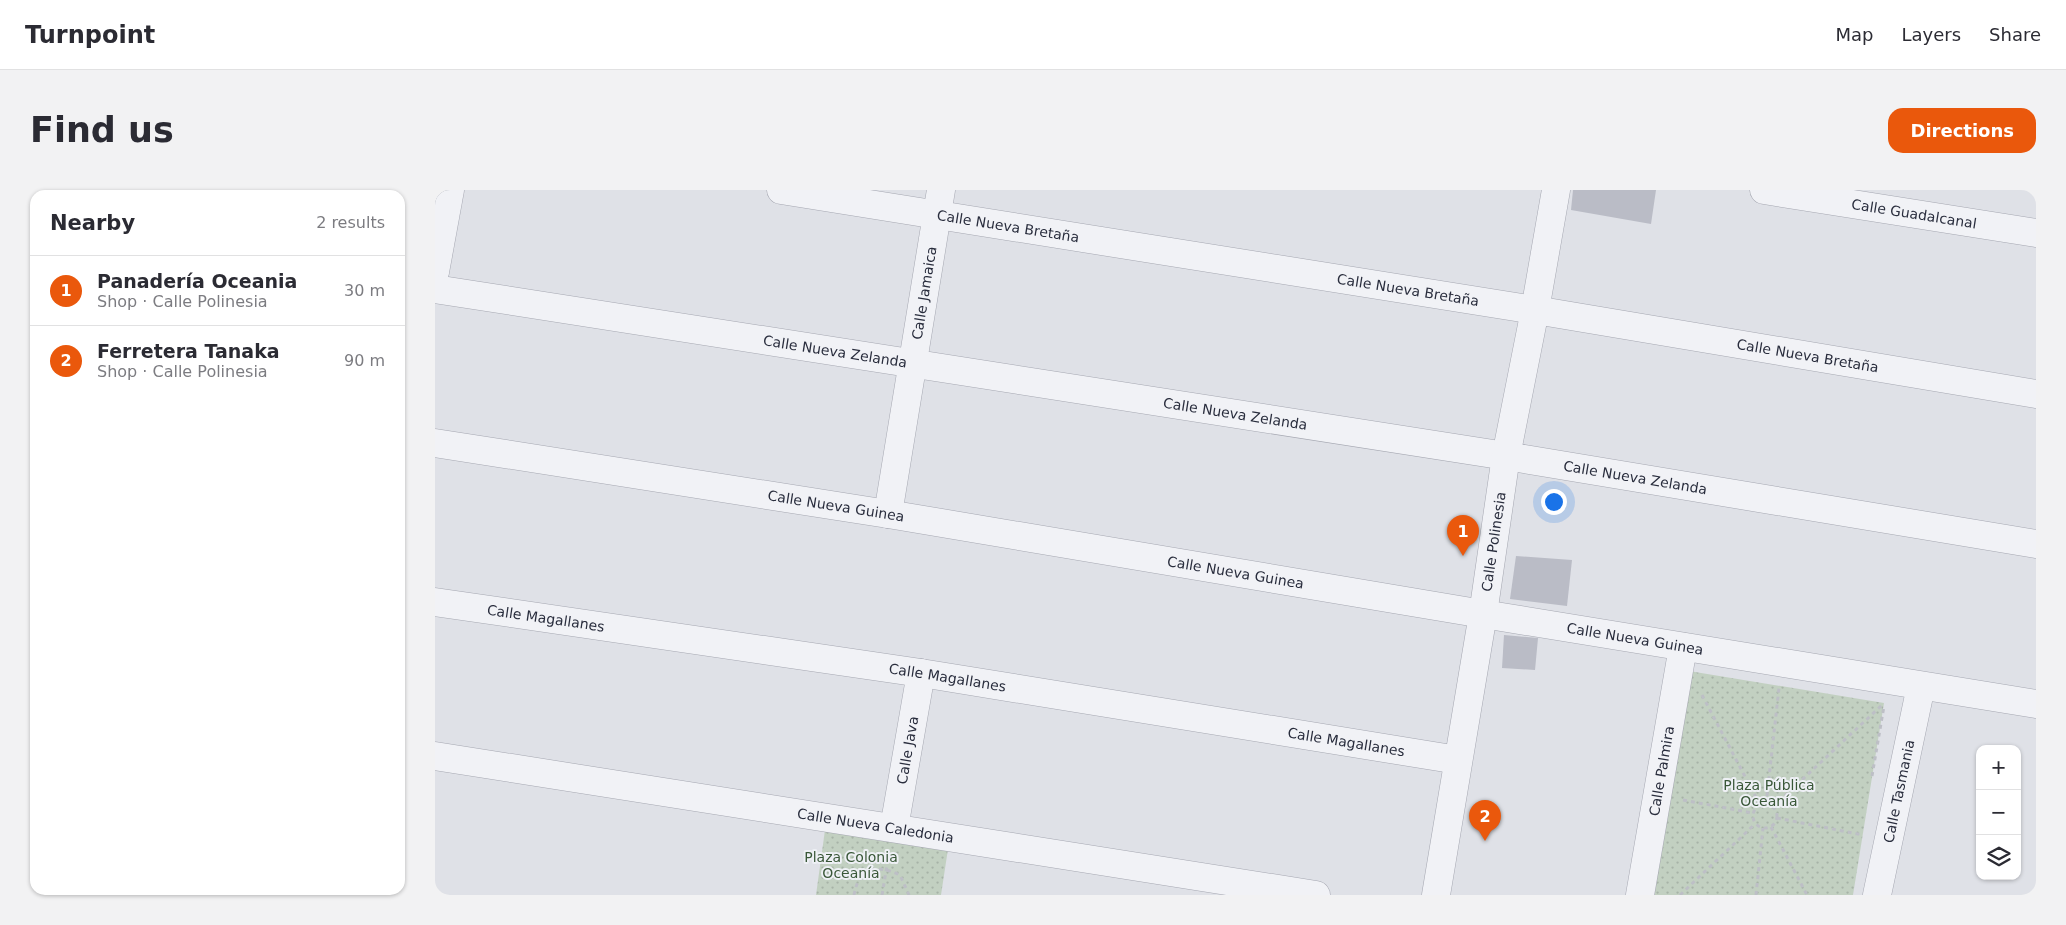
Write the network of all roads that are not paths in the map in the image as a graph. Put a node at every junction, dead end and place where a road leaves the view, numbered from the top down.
1 (450, 190) edge
2 (781, 190) edge
3 (1556, 190) edge
4 (1764, 190) edge
5 (939, 202) edge
6 (2036, 233) edge
7 (435, 272) edge
8 (435, 289) edge
9 (1535, 310) junction
10 (912, 364) junction
11 (2036, 394) edge
12 (435, 443) edge
13 (1506, 456) junction
14 (888, 514) junction
15 (2036, 544) edge
16 (435, 602) edge
17 (1483, 614) junction
18 (1683, 647) junction
19 (921, 674) junction
20 (1921, 686) junction
21 (2036, 704) edge
22 (435, 756) edge
23 (1458, 760) junction
24 (892, 839) junction
25 (1316, 895) edge
26 (1436, 895) edge
27 (1640, 895) edge
28 (1877, 895) edge

1 - 7 street
2 - 5 street, Calle Nueva Bretaña
3 - 9 street, Calle Polinesia
4 - 6 street, Calle Guadalcanal
5 - 9 street, Calle Nueva Bretaña
5 - 10 street, Calle Jamaica
8 - 10 street, Calle Nueva Zelanda
9 - 11 street, Calle Nueva Bretaña
9 - 13 street, Calle Polinesia
10 - 13 street, Calle Nueva Zelanda
10 - 14 street, Calle Jamaica
12 - 14 street, Calle Nueva Guinea
13 - 15 street, Calle Nueva Zelanda
13 - 17 street, Calle Polinesia
14 - 17 street, Calle Nueva Guinea
16 - 19 street, Calle Magallanes
17 - 18 street, Calle Nueva Guinea
17 - 23 street, Calle Polinesia
18 - 20 street, Calle Nueva Guinea
18 - 27 street, Calle Palmira
19 - 23 street, Calle Magallanes
19 - 24 street, Calle Java
20 - 21 street, Calle Nueva Guinea
20 - 28 street, Calle Tasmania
22 - 24 street, Calle Nueva Caledonia
23 - 26 street, Calle Polinesia
24 - 25 street, Calle Nueva Caledonia

